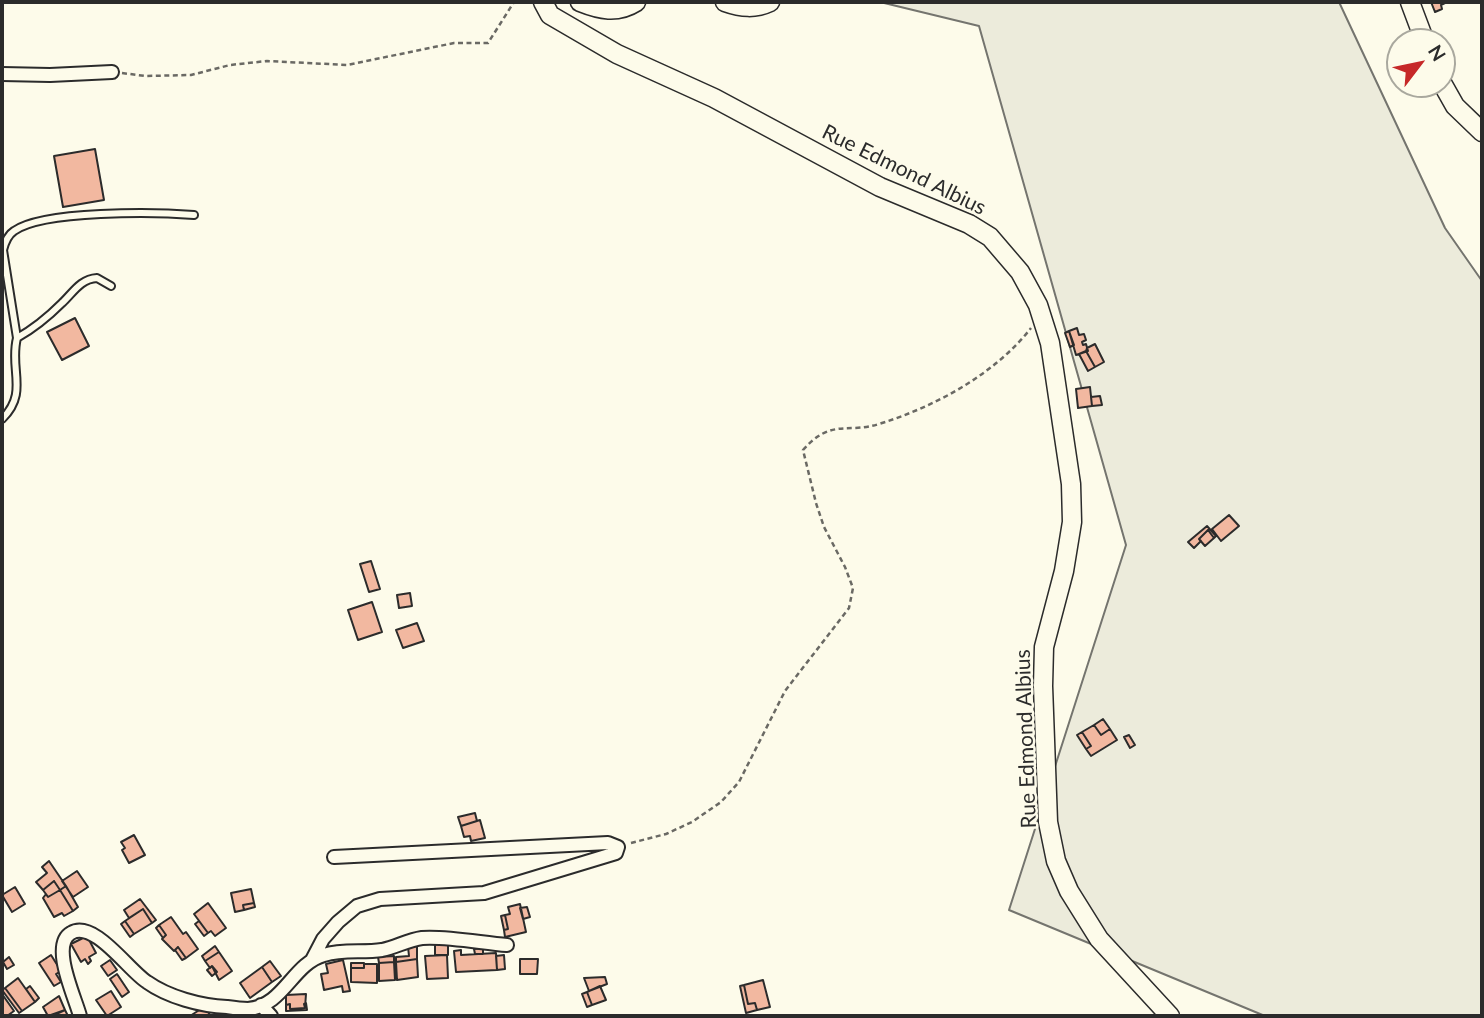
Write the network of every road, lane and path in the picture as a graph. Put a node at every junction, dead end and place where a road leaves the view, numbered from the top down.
1 (514, 2) edge
2 (543, 2) edge
3 (580, 2) edge
4 (636, 2) edge
5 (725, 2) edge
6 (771, 2) edge
7 (1410, 2) edge
8 (1420, 28) edge
9 (112, 72) joint
10 (2, 74) edge
11 (1450, 98) edge
12 (1482, 132) edge
13 (194, 215) dead end
14 (111, 286) dead end
15 (1038, 305) junction
16 (17, 338) junction
17 (2, 419) edge
18 (617, 850) junction
19 (334, 857) dead end
20 (507, 945) dead end
21 (312, 960) junction
22 (261, 1005) junction
23 (80, 1016) edge
24 (271, 1016) edge
25 (1170, 1016) edge

1 - 9 path
2 - 15 main road, Rue Edmond Albius
3 - 4 main road
5 - 6 main road
7 - 8 main road
9 - 10 street
11 - 12 main road
13 - 16 lane
14 - 16 lane
15 - 18 path
15 - 25 main road, Rue Edmond Albius
16 - 17 lane
18 - 19 street
18 - 21 street
20 - 21 street
21 - 22 street
22 - 23 street
22 - 24 street

